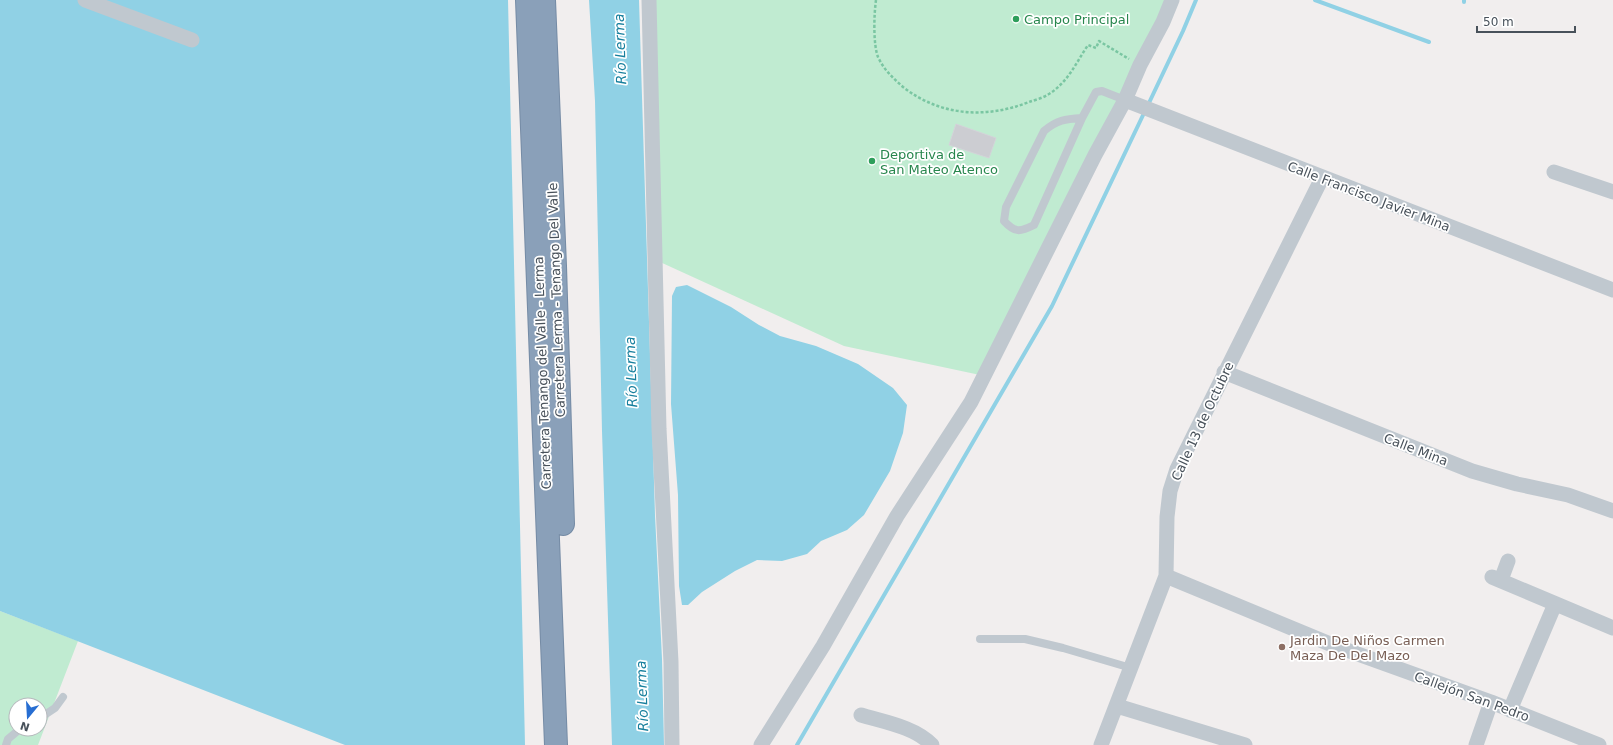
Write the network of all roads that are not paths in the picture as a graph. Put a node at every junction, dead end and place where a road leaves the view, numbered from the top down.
1 (85, 0) edge
2 (527, 0) edge
3 (544, 0) edge
4 (649, 0) edge
5 (1172, 0) edge
6 (192, 40) dead end
7 (1131, 102) junction
8 (1082, 118) junction
9 (1554, 172) dead end
10 (1322, 178) junction
11 (1613, 192) edge
12 (1613, 290) edge
13 (1224, 372) junction
14 (1613, 511) edge
15 (1508, 561) dead end
16 (1166, 576) junction
17 (1555, 604) junction
18 (1613, 628) edge
19 (980, 639) dead end
20 (1131, 668) junction
21 (63, 697) dead end
22 (1491, 702) junction
23 (1116, 706) junction
24 (1510, 710) junction
25 (48, 713) edge
26 (861, 715) dead end
27 (556, 745) edge
28 (569, 745) edge
29 (672, 745) edge
30 (761, 745) edge
31 (932, 745) edge
32 (1101, 745) edge
33 (1246, 745) edge
34 (1476, 745) edge
35 (1599, 745) edge

1 - 6 street
2 - 27 highway, Carretera Tenango del Valle - Lerma
3 - 28 highway, Carretera Lerma - Tenango Del Valle
4 - 29 street
5 - 7 street
7 - 8 lane
7 - 10 street, Calle Francisco Javier Mina
7 - 30 street
8 - 8 lane
9 - 11 street
10 - 12 street, Calle Francisco Javier Mina
10 - 13 street, Calle 13 de Octubre
13 - 14 street, Calle Mina
13 - 16 street, Calle 13 de Octubre
15 - 17 street
16 - 20 street, Calle 13 de Octubre
16 - 22 street, Callejón San Pedro
17 - 18 street
17 - 24 street
19 - 20 lane
20 - 23 street, Calle 13 de Octubre
21 - 25 lane
22 - 24 street, Callejón San Pedro
22 - 34 street
23 - 32 street, Calle 13 de Octubre
23 - 33 street
24 - 35 street, Callejón San Pedro
26 - 31 street

